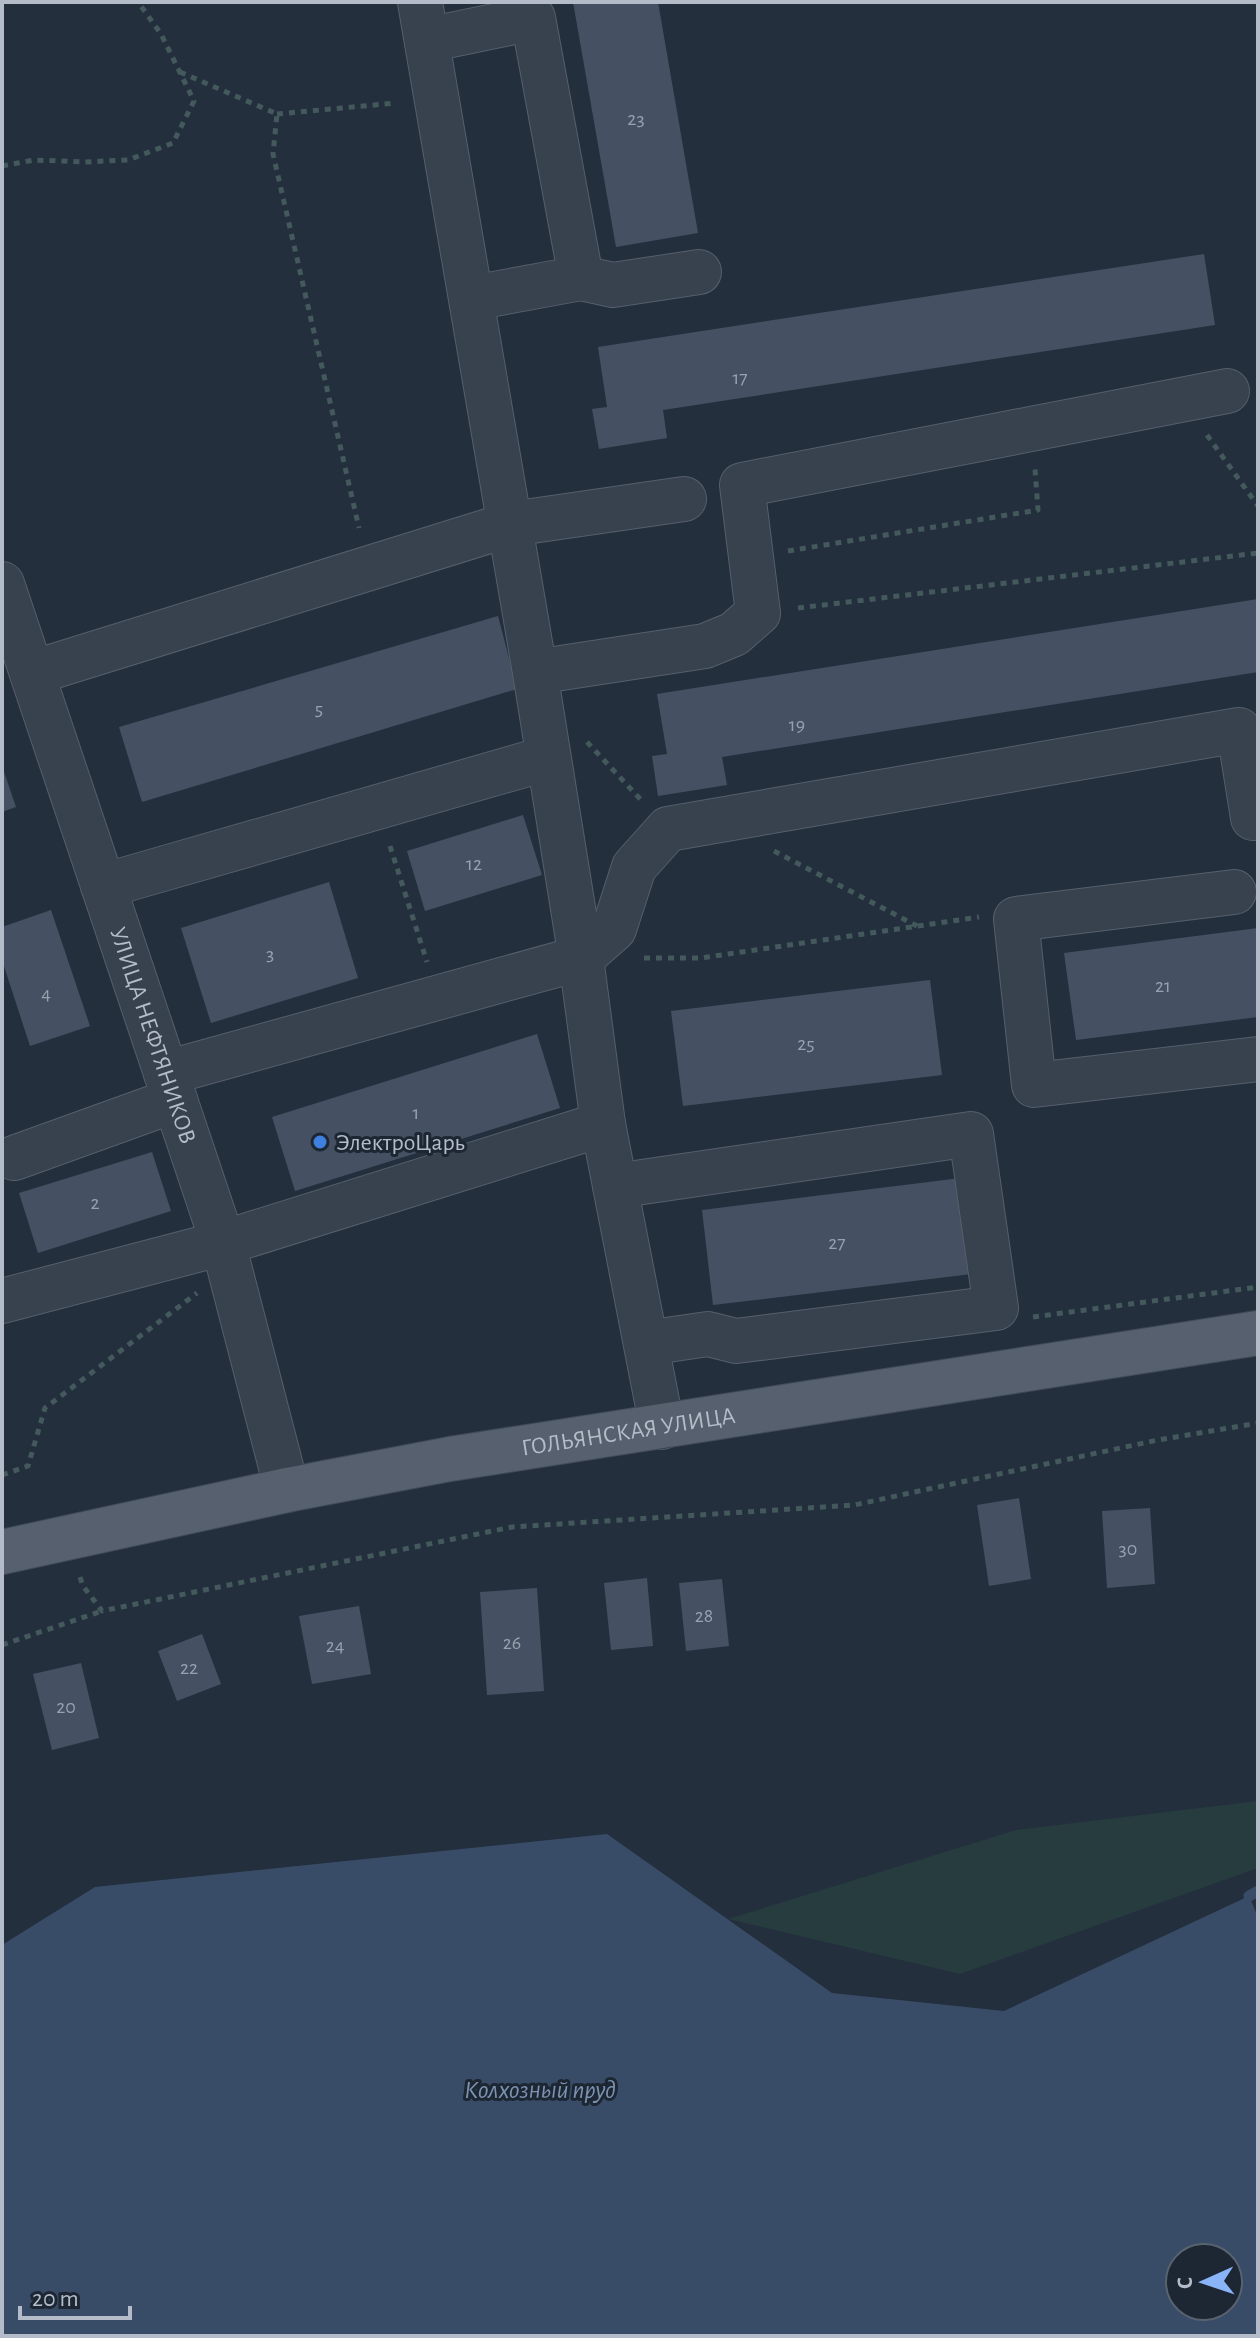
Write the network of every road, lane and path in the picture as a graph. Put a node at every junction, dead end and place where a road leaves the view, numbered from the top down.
1 (138, 2) edge
2 (532, 10) edge
3 (423, 21) edge
4 (180, 72) junction
5 (437, 99) junction
6 (277, 114) junction
7 (2, 166) edge
8 (699, 272) dead end
9 (581, 278) junction
10 (472, 298) junction
11 (1227, 391) dead end
12 (1182, 400) junction
13 (1032, 429) junction
14 (684, 499) dead end
15 (1258, 506) edge
16 (511, 524) junction
17 (1258, 553) edge
18 (751, 557) junction
19 (368, 568) junction
20 (2, 584) edge
21 (758, 613) junction
22 (535, 672) junction
23 (32, 673) junction
24 (564, 747) junction
25 (378, 806) junction
26 (1253, 818) dead end
27 (668, 829) junction
28 (769, 849) dead end
29 (103, 886) junction
30 (1234, 892) dead end
31 (1016, 919) junction
32 (918, 926) junction
33 (581, 958) junction
34 (641, 958) dead end
35 (439, 997) junction
36 (1258, 1059) edge
37 (170, 1087) junction
38 (603, 1124) junction
39 (14, 1158) dead end
40 (615, 1186) junction
41 (226, 1256) junction
42 (1258, 1287) edge
43 (2, 1301) edge
44 (996, 1308) junction
45 (1258, 1333) edge
46 (646, 1343) junction
47 (1258, 1423) edge
48 (662, 1427) junction
49 (2, 1475) edge
50 (287, 1490) junction
51 (70, 1537) junction
52 (2, 1552) edge
53 (102, 1611) junction
54 (2, 1645) edge

1 - 4 path
2 - 3 street
2 - 9 street
3 - 5 street
4 - 6 path
4 - 7 path
5 - 6 path
5 - 10 street
6 - 19 path
8 - 9 street
9 - 10 street
10 - 16 street
11 - 12 street
12 - 13 street
12 - 15 path
13 - 18 street
13 - 18 path
14 - 16 street
16 - 19 street
16 - 22 street
17 - 21 path
18 - 21 street
19 - 23 street
20 - 23 street, УЛИЦА НЕФТЯНИКОВ
21 - 22 street
22 - 24 street
23 - 29 street, УЛИЦА НЕФТЯНИКОВ
24 - 25 street
24 - 27 path
24 - 33 street
25 - 29 street
25 - 35 path
26 - 27 street
27 - 33 street
28 - 32 path
29 - 37 street, УЛИЦА НЕФТЯНИКОВ
30 - 31 street
31 - 32 path
31 - 36 street
32 - 34 path
33 - 35 street
33 - 38 street
35 - 37 street
37 - 39 street
37 - 41 street, УЛИЦА НЕФТЯНИКОВ
38 - 40 street
38 - 41 street
40 - 44 street
40 - 46 street
41 - 43 street
41 - 49 path
41 - 50 street, УЛИЦА НЕФТЯНИКОВ
42 - 44 path
44 - 46 street
45 - 48 main road, ГОЛЬЯНСКАЯ УЛИЦА
46 - 48 street
47 - 53 path
48 - 50 main road, ГОЛЬЯНСКАЯ УЛИЦА
50 - 51 main road, ГОЛЬЯНСКАЯ УЛИЦА
51 - 52 main road, ГОЛЬЯНСКАЯ УЛИЦА
51 - 53 path
53 - 54 path

